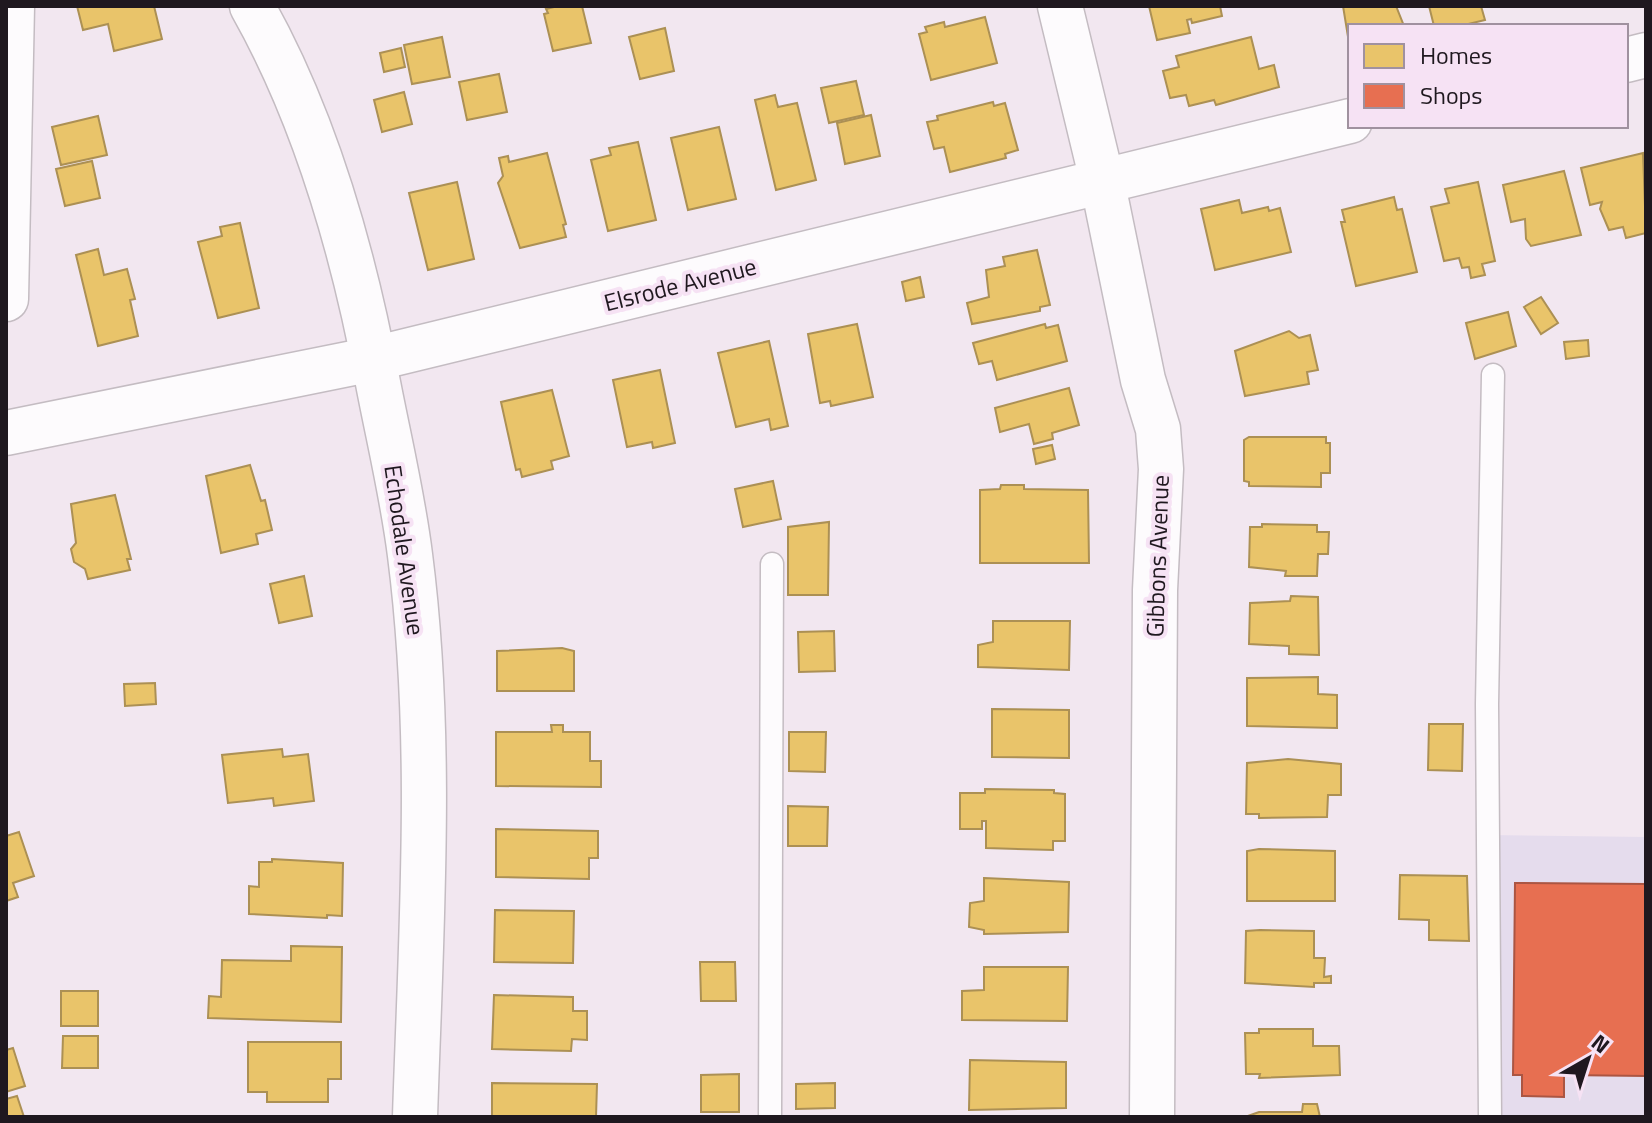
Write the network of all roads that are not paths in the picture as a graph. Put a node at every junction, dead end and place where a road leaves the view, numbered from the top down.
1 (12, 6) edge
2 (252, 6) edge
3 (1060, 6) edge
4 (1348, 121) edge
5 (1102, 180) junction
6 (6, 299) edge
7 (373, 359) junction
8 (1493, 375) dead end
9 (6, 433) edge
10 (772, 564) dead end
11 (415, 1117) edge
12 (770, 1117) edge
13 (1152, 1117) edge
14 (1490, 1117) edge

1 - 6 street
2 - 7 street, Echodale Avenue
3 - 5 street, Gibbons Avenue
4 - 5 street, Elsrode Avenue
5 - 7 street, Elsrode Avenue
5 - 13 street, Gibbons Avenue
7 - 9 street, Elsrode Avenue
7 - 11 street, Echodale Avenue
8 - 14 lane
10 - 12 lane

